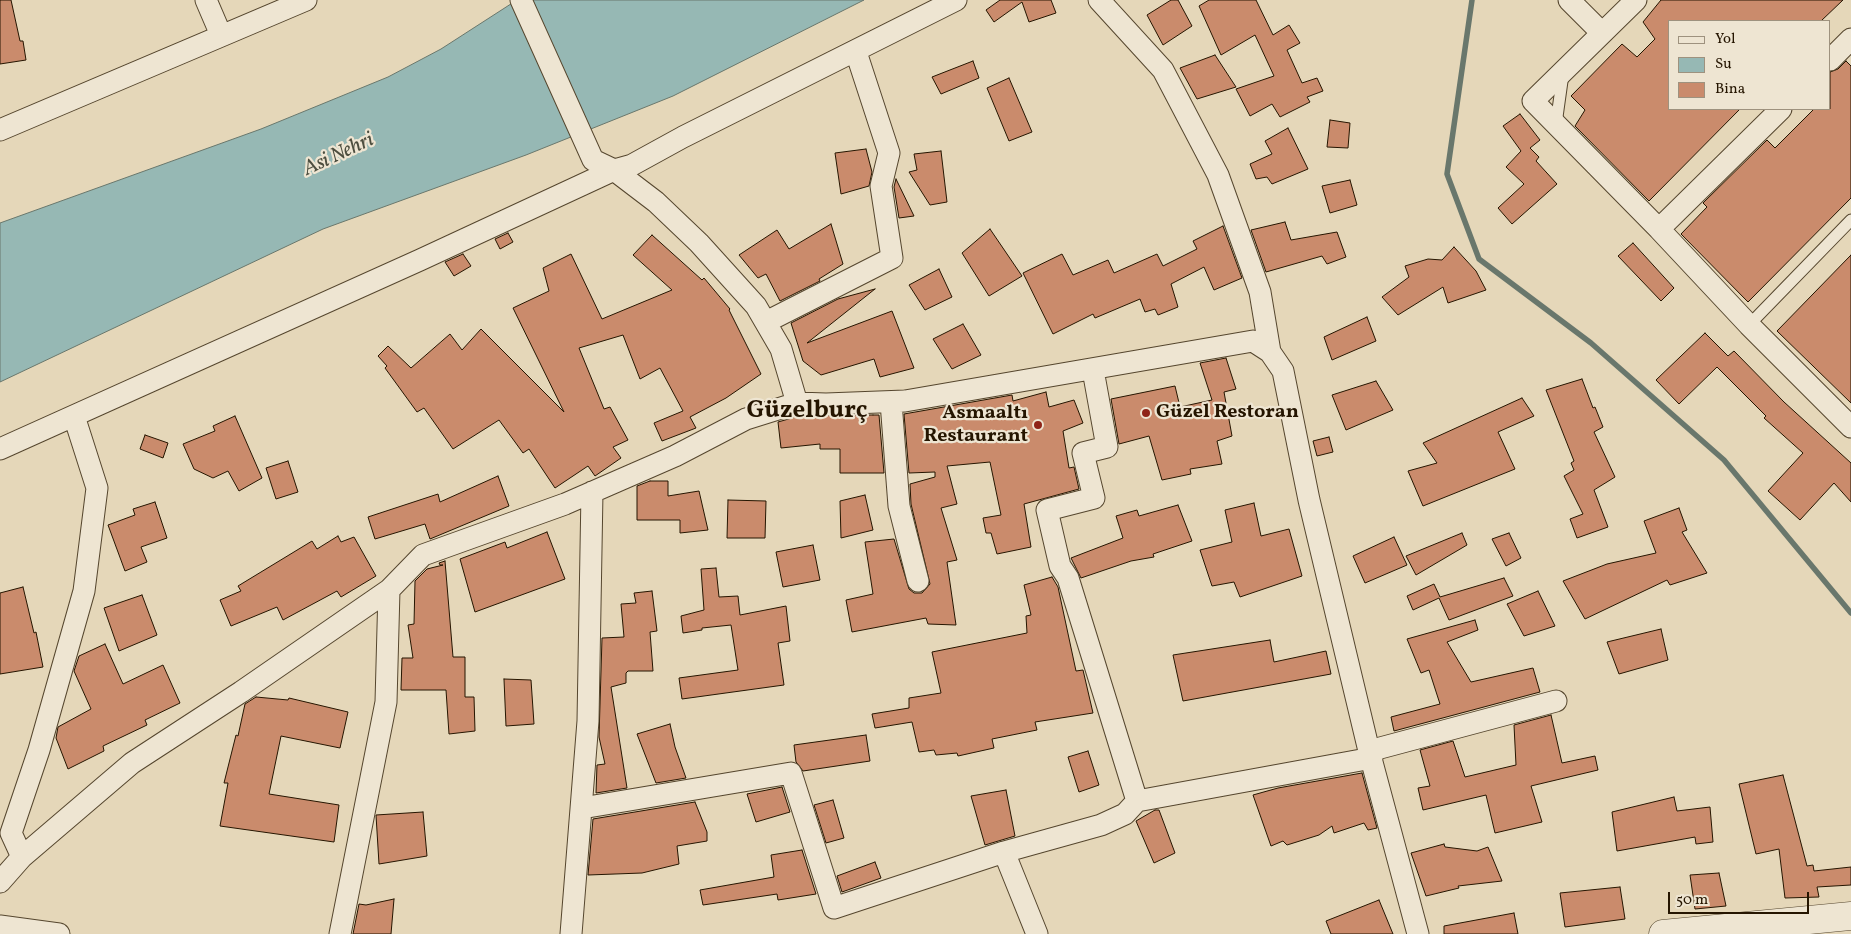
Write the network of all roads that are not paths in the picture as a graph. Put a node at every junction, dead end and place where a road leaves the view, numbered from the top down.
1 (206, 0) edge
2 (306, 0) edge
3 (521, 0) edge
4 (956, 0) edge
5 (1099, 0) edge
6 (1569, 0) edge
7 (1636, 0) edge
8 (1602, 33) junction
9 (221, 35) junction
10 (1851, 39) edge
11 (856, 52) junction
12 (1831, 59) edge
13 (1780, 110) edge
14 (0, 130) edge
15 (614, 170) junction
16 (1851, 220) edge
17 (1659, 229) junction
18 (766, 322) junction
19 (1749, 325) junction
20 (1270, 352) junction
21 (1093, 370) junction
22 (891, 402) junction
23 (797, 403) junction
24 (74, 416) junction
25 (1851, 427) edge
26 (0, 449) edge
27 (592, 492) junction
28 (918, 581) dead end
29 (389, 590) junction
30 (1556, 701) dead end
31 (1370, 755) junction
32 (1137, 801) junction
33 (582, 808) junction
34 (1004, 852) junction
35 (22, 857) junction
36 (0, 882) edge
37 (1851, 916) edge
38 (0, 926) edge
39 (59, 934) edge
40 (340, 934) edge
41 (571, 934) edge
42 (1037, 934) edge
43 (1418, 934) edge
44 (1663, 934) edge

1 - 9 street
2 - 9 street
3 - 15 street
4 - 11 street
5 - 20 street
6 - 8 street
7 - 8 street
8 - 17 street
9 - 14 street
10 - 12 street
11 - 15 street
11 - 18 street
13 - 17 street
15 - 18 street
15 - 24 street
16 - 19 lane
17 - 19 street
18 - 23 street
19 - 25 street
20 - 21 street
20 - 31 street
21 - 22 street
21 - 32 street
22 - 23 street
22 - 28 street
23 - 27 street
24 - 26 street
24 - 35 street
27 - 29 street
27 - 33 street
29 - 35 street
29 - 40 street
30 - 31 street
31 - 32 street
31 - 43 street
32 - 34 street
33 - 34 street
33 - 41 street
34 - 42 street
35 - 36 street
37 - 44 street
38 - 39 street

